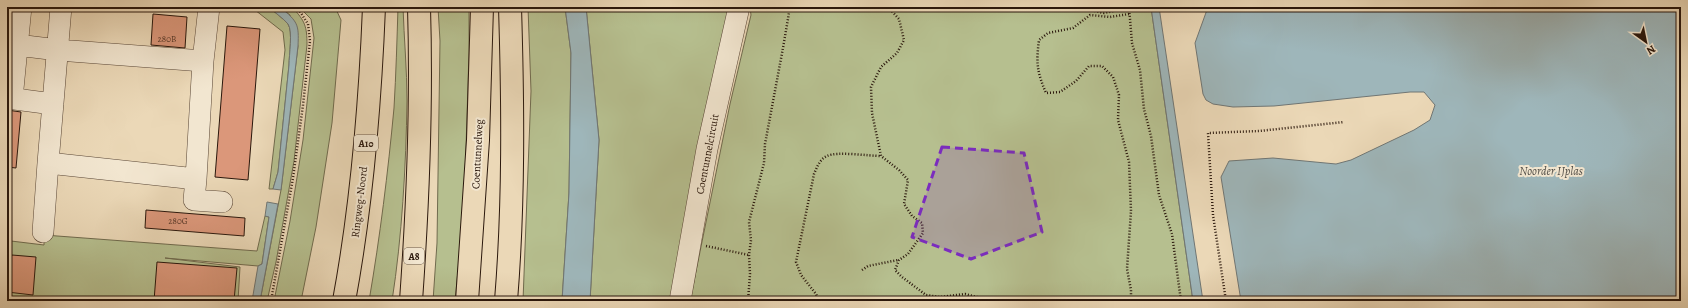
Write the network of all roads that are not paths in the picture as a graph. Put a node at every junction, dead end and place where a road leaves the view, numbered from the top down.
1 (21, 7) edge
2 (61, 7) edge
3 (209, 7) edge
4 (374, 7) edge
5 (419, 7) edge
6 (482, 7) edge
7 (510, 7) edge
8 (739, 7) edge
9 (17, 46) junction
10 (58, 50) junction
11 (203, 61) junction
12 (10, 98) edge
13 (53, 104) junction
14 (48, 163) junction
15 (196, 179) junction
16 (222, 202) dead end
17 (417, 211) junction
18 (43, 232) dead end
19 (344, 301) edge
20 (404, 301) edge
21 (411, 301) edge
22 (467, 301) edge
23 (506, 301) edge
24 (680, 301) edge

1 - 9 street
2 - 10 street
3 - 11 street
4 - 19 highway, Ringweg-Noord / A10
5 - 17 highway
6 - 22 highway, Coentunnelweg
7 - 23 highway
8 - 24 street, Coentunnelcircuit
9 - 10 street
9 - 12 street
10 - 11 street
10 - 13 street
11 - 15 street
12 - 13 street
13 - 14 street
14 - 15 street
14 - 18 street
15 - 16 street
17 - 20 highway
17 - 21 highway, A8

